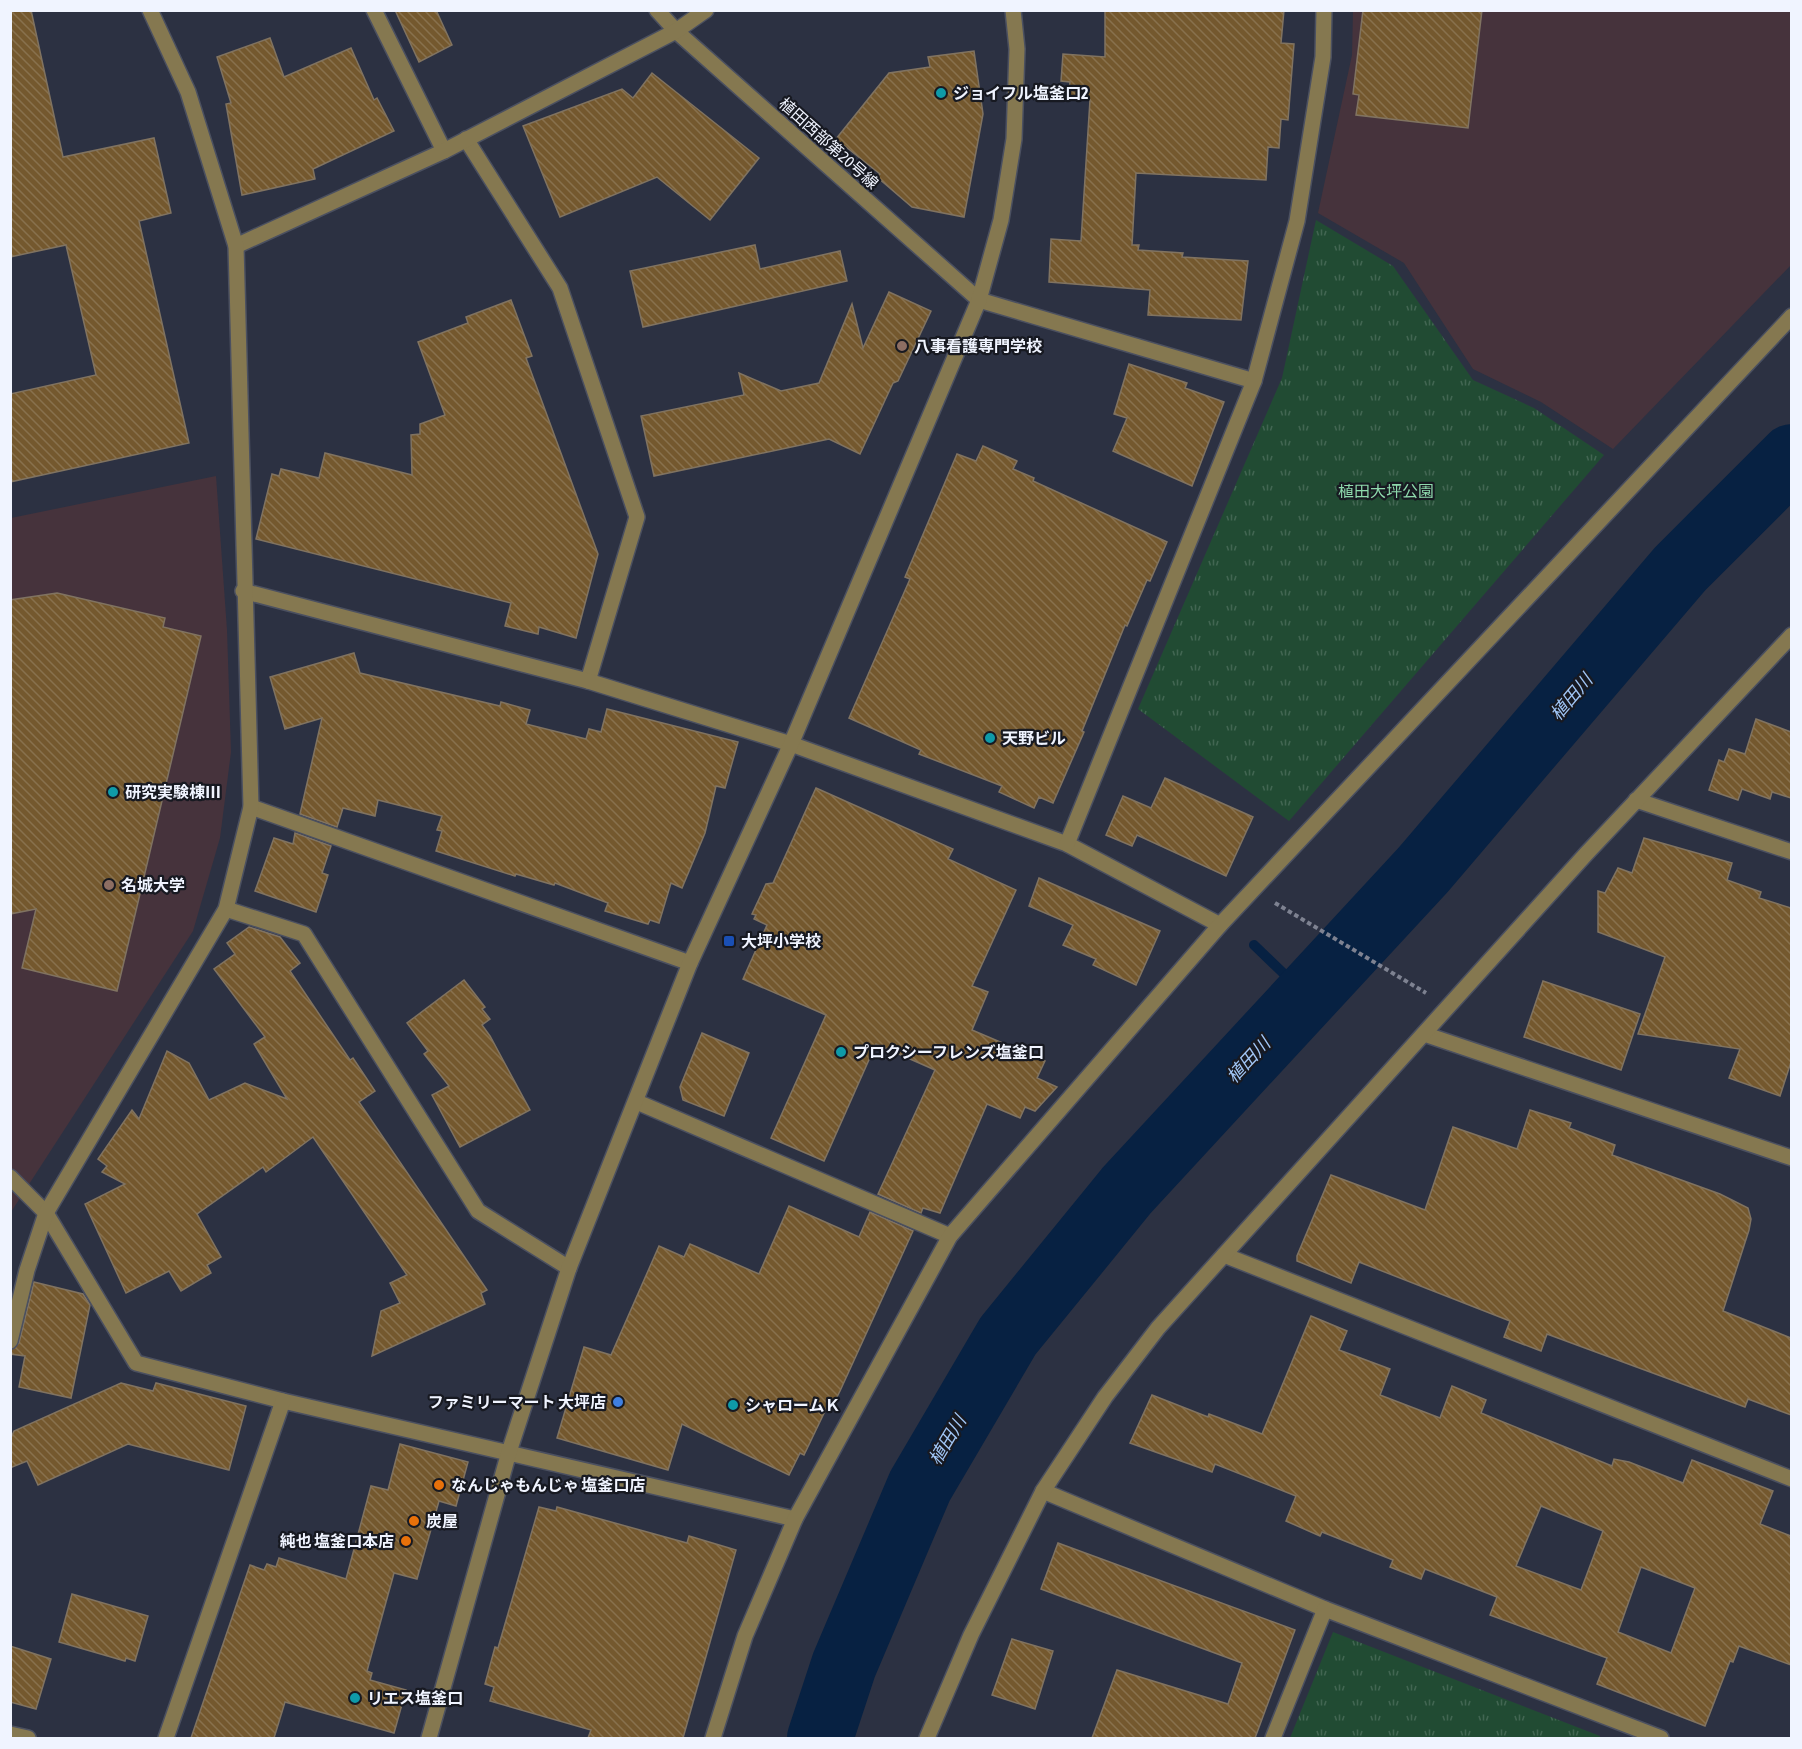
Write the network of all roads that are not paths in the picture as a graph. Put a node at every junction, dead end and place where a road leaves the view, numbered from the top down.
1 (150, 10) edge
2 (374, 10) edge
3 (657, 10) edge
4 (706, 10) edge
5 (1013, 10) edge
6 (1324, 10) edge
7 (676, 31) junction
8 (466, 139) junction
9 (444, 151) junction
10 (236, 246) junction
11 (979, 300) junction
12 (1791, 316) edge
13 (1254, 381) junction
14 (243, 591) junction
15 (1791, 635) edge
16 (588, 681) junction
17 (791, 744) junction
18 (1636, 800) junction
19 (251, 807) junction
20 (1067, 844) junction
21 (1791, 852) edge
22 (226, 909) junction
23 (1220, 925) junction
24 (690, 963) junction
25 (1424, 1034) junction
26 (637, 1102) junction
27 (1791, 1158) edge
28 (10, 1177) edge
29 (46, 1213) junction
30 (950, 1236) junction
31 (1224, 1256) junction
32 (569, 1268) junction
33 (10, 1341) edge
34 (283, 1401) junction
35 (509, 1452) junction
36 (1791, 1479) edge
37 (1043, 1491) junction
38 (795, 1520) junction
39 (1324, 1610) junction
40 (1619, 1731) edge
41 (10, 1734) edge
42 (28, 1738) edge
43 (166, 1738) edge
44 (429, 1738) edge
45 (713, 1738) edge
46 (927, 1738) edge
47 (1273, 1738) edge
48 (1660, 1738) edge

1 - 10 street
2 - 9 street
3 - 7 street, 植田西部第20号線
4 - 7 street
5 - 11 street
6 - 13 street
7 - 8 street
7 - 11 street, 植田西部第20号線
8 - 9 street
8 - 16 street
9 - 10 street
10 - 14 street
11 - 13 street
11 - 17 street
12 - 23 street
13 - 20 street
14 - 16 street
14 - 19 street
15 - 18 street
16 - 17 street
17 - 20 street
17 - 24 street
18 - 21 street
18 - 25 street
19 - 22 street
19 - 24 street
20 - 23 street
22 - 29 street
22 - 32 street
23 - 30 street
24 - 26 street
25 - 27 street
25 - 31 street
26 - 30 street
26 - 32 street
28 - 29 street
29 - 33 street
29 - 34 street
30 - 38 street
31 - 36 street
31 - 37 street
32 - 35 street
34 - 35 street
34 - 43 street
35 - 38 street
35 - 44 street
37 - 39 street
37 - 46 street
38 - 45 street
39 - 40 street
39 - 47 street
40 - 48 street
41 - 42 street

